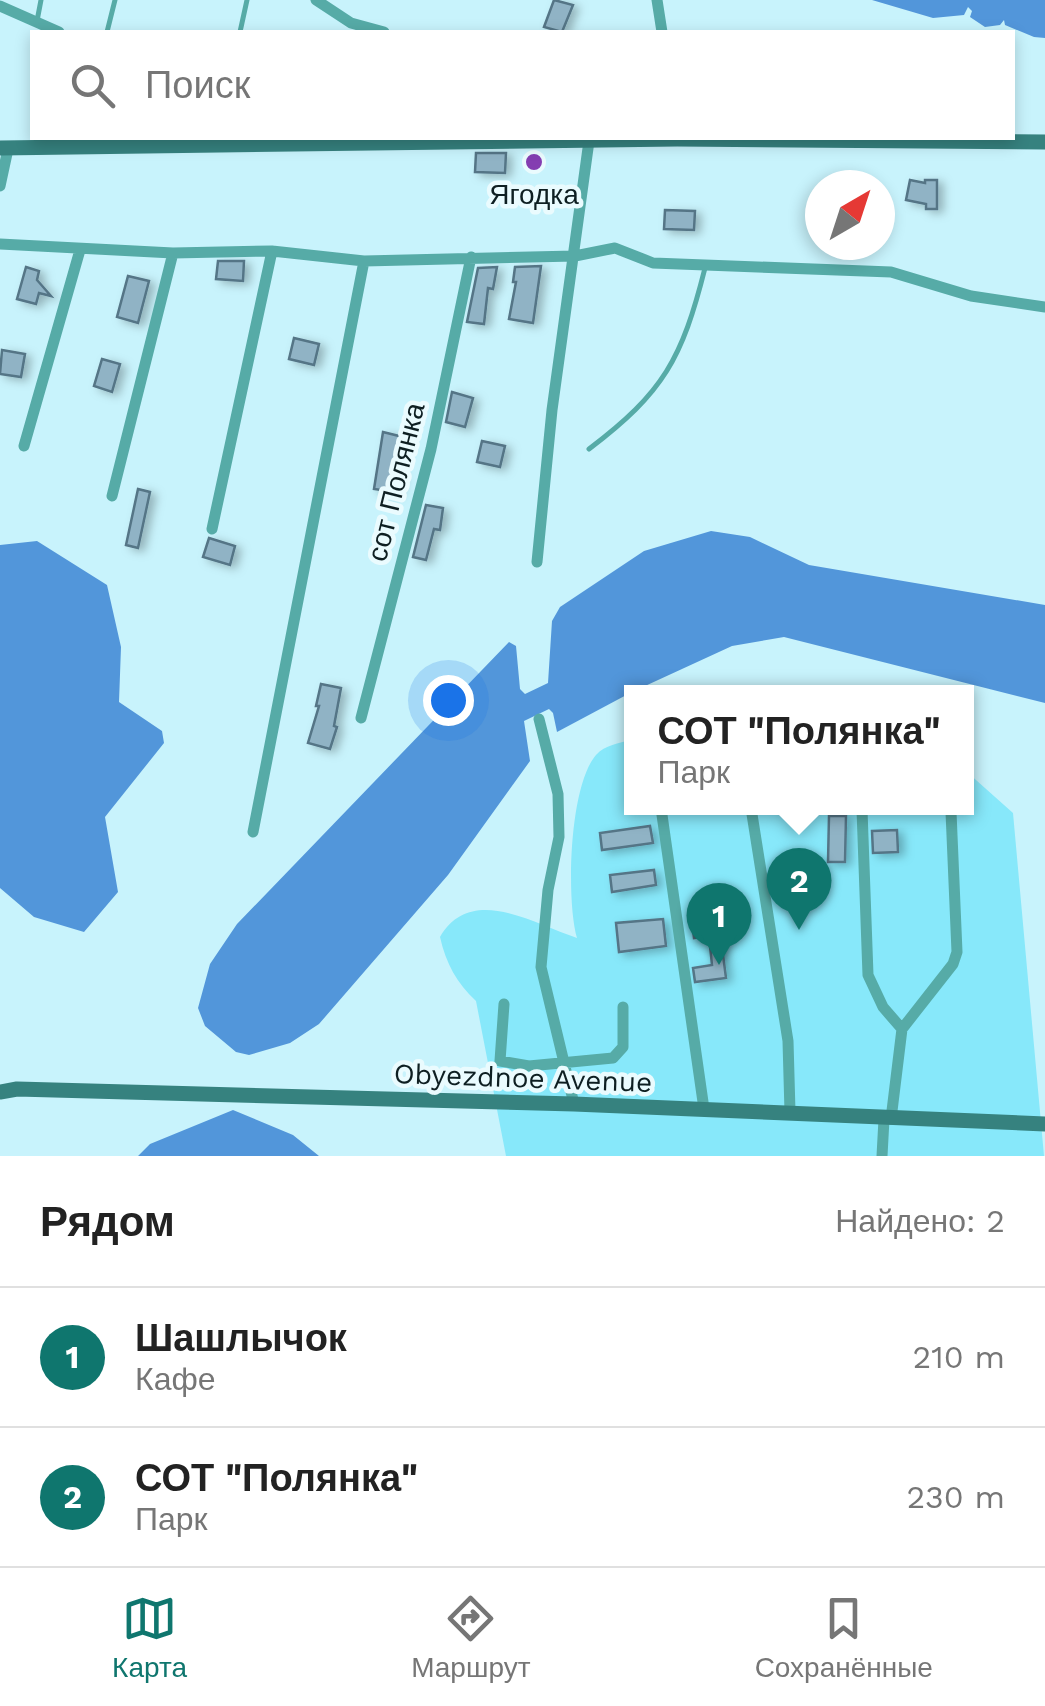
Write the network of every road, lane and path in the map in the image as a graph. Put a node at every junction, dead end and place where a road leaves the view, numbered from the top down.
1 (41, 0) edge
2 (115, 0) edge
3 (247, 0) edge
4 (316, 0) edge
5 (657, 0) edge
6 (0, 6) edge
7 (36, 21) junction
8 (54, 30) edge
9 (108, 30) edge
10 (240, 30) edge
11 (376, 30) edge
12 (662, 30) edge
13 (609, 140) edge
14 (861, 140) edge
15 (589, 141) junction
16 (188, 142) edge
17 (217, 142) edge
18 (1045, 142) edge
19 (4, 148) edge
20 (0, 186) edge
21 (0, 244) edge
22 (80, 250) junction
23 (272, 252) junction
24 (173, 253) junction
25 (576, 256) junction
26 (471, 257) junction
27 (364, 260) junction
28 (706, 265) junction
29 (1045, 307) edge
30 (24, 446) dead end
31 (589, 449) dead end
32 (112, 496) dead end
33 (212, 529) dead end
34 (537, 562) dead end
35 (361, 718) dead end
36 (539, 719) dead end
37 (662, 815) dead end
38 (752, 815) edge
39 (862, 815) edge
40 (951, 815) edge
41 (253, 832) dead end
42 (504, 1004) dead end
43 (624, 1007) dead end
44 (902, 1029) junction
45 (562, 1064) junction
46 (3, 1093) edge
47 (574, 1104) junction
48 (704, 1109) junction
49 (790, 1112) junction
50 (888, 1119) junction
51 (1045, 1124) edge
52 (882, 1156) edge

1 - 7 lane
2 - 9 lane
3 - 10 lane
4 - 11 street
5 - 12 street
6 - 7 street
7 - 8 street
13 - 15 main road
14 - 18 main road
15 - 17 main road
15 - 25 street
16 - 17 main road
16 - 19 main road
19 - 20 street
21 - 22 street
22 - 24 street
22 - 30 street
23 - 24 street
23 - 27 street
23 - 33 street
24 - 32 street
25 - 26 street
25 - 28 street
25 - 34 street
26 - 27 street
26 - 35 street, сот Полянка
27 - 41 street
28 - 29 street
28 - 31 lane
36 - 45 street
37 - 48 street
38 - 49 street
39 - 44 street
40 - 44 street
42 - 45 street
43 - 45 street
44 - 50 street
45 - 47 street
46 - 47 main road, Obyezdnoe Avenue
47 - 48 main road, Obyezdnoe Avenue
48 - 49 main road, Obyezdnoe Avenue
49 - 50 main road, Obyezdnoe Avenue
50 - 51 main road, Obyezdnoe Avenue
50 - 52 street

